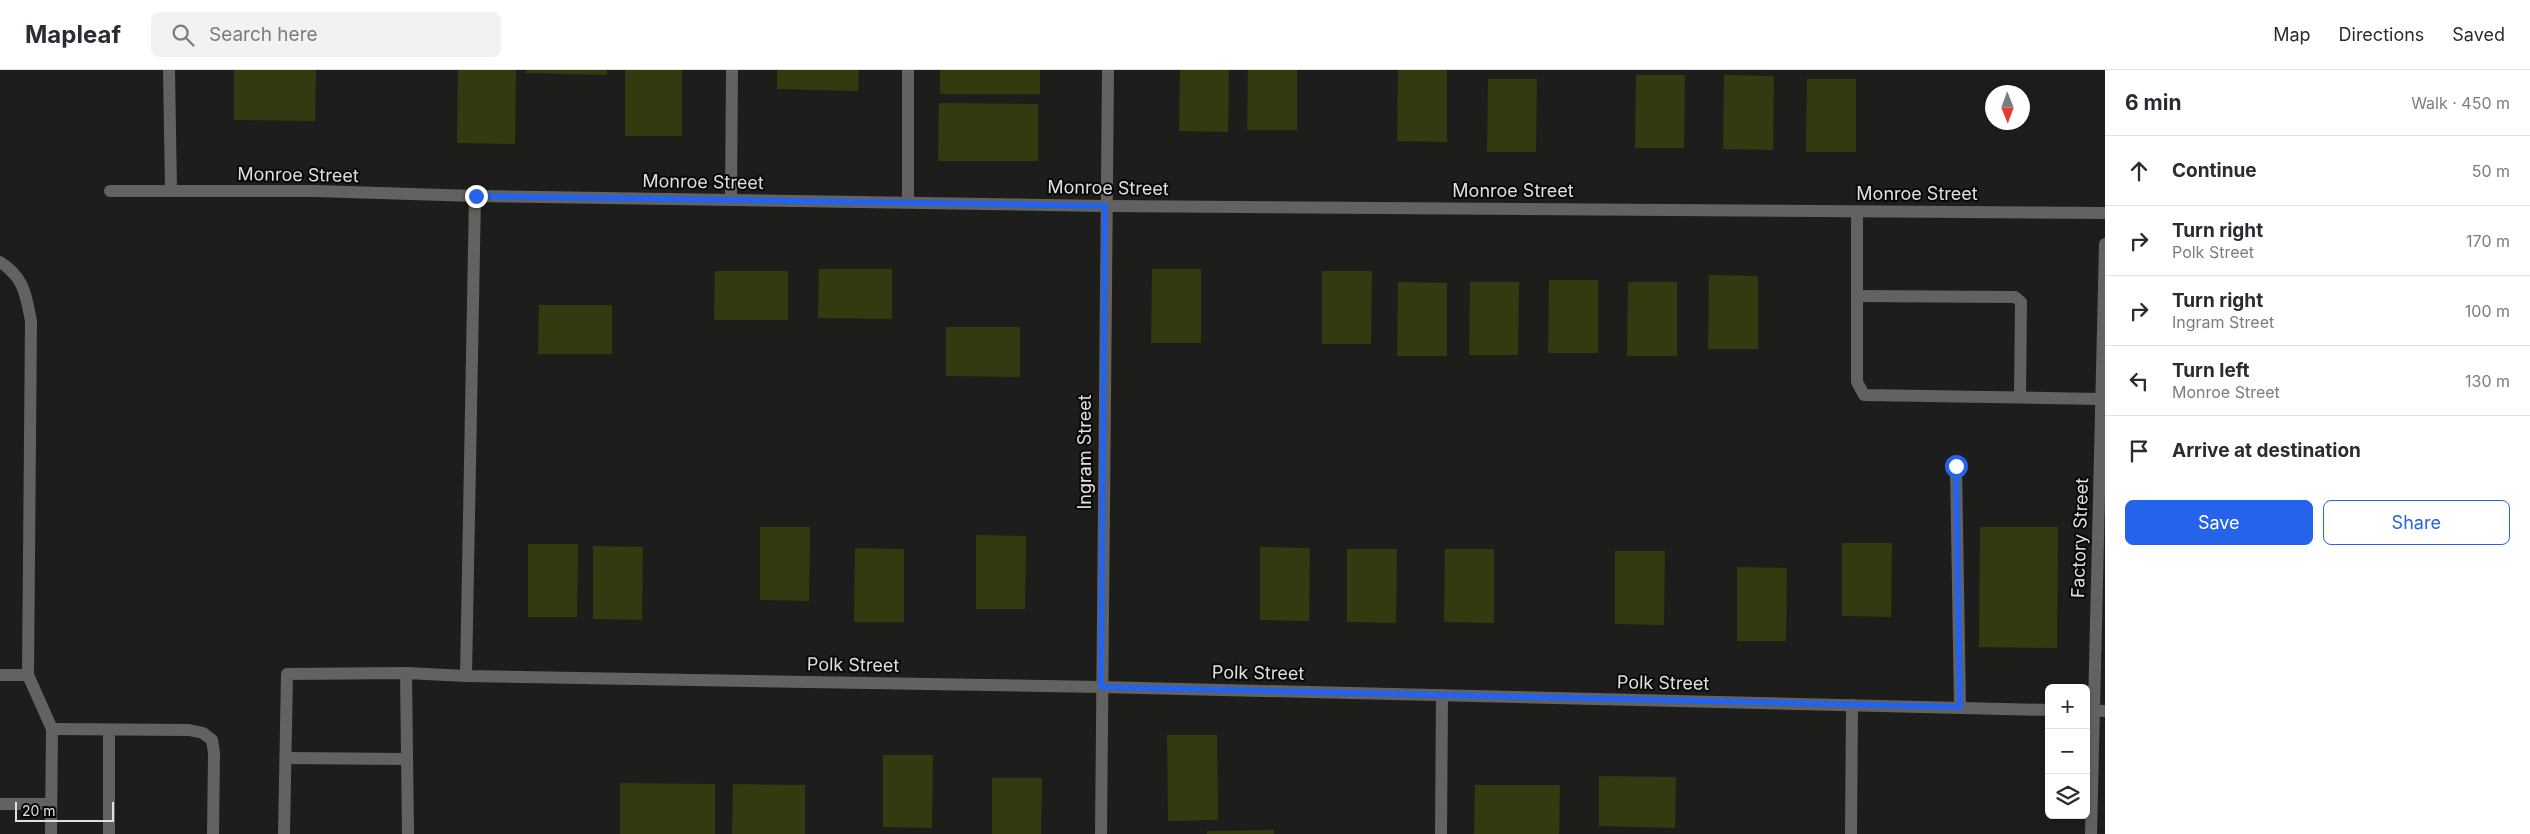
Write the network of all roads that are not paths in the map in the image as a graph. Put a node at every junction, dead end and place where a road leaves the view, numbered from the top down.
1 (169, 70) edge
2 (732, 70) edge
3 (908, 70) edge
4 (1108, 70) edge
5 (172, 190) junction
6 (110, 191) dead end
7 (476, 196) junction
8 (731, 200) junction
9 (908, 202) junction
10 (1105, 206) junction
11 (1857, 212) junction
12 (2105, 213) edge
13 (2105, 244) edge
14 (0, 262) edge
15 (1857, 296) junction
16 (2020, 397) junction
17 (2101, 399) junction
18 (1956, 466) dead end
19 (406, 673) junction
20 (0, 675) edge
21 (28, 675) junction
22 (466, 676) junction
23 (1101, 687) junction
24 (1442, 695) junction
25 (1852, 705) junction
26 (1960, 707) junction
27 (2045, 710) edge
28 (2095, 711) edge
29 (52, 729) junction
30 (110, 730) junction
31 (286, 758) junction
32 (407, 759) junction
33 (0, 804) edge
34 (51, 804) junction
35 (51, 834) edge
36 (108, 834) edge
37 (213, 834) edge
38 (284, 834) edge
39 (408, 834) edge
40 (1101, 834) edge
41 (1441, 834) edge
42 (1851, 834) edge
43 (2091, 834) edge

1 - 5 street
2 - 8 street
3 - 9 street
4 - 10 street, Ingram Street
5 - 6 street, Monroe Street
5 - 7 street, Monroe Street
7 - 8 street, Monroe Street
7 - 22 street
8 - 9 street, Monroe Street
9 - 10 street, Monroe Street
10 - 11 street, Monroe Street
10 - 23 street, Ingram Street
11 - 12 street, Monroe Street
11 - 15 street
13 - 17 street, Factory Street
14 - 21 street
15 - 16 street
15 - 16 street
16 - 17 street
17 - 28 street, Factory Street
18 - 26 street
19 - 22 street, Polk Street
19 - 31 street, Polk Street
19 - 32 street
20 - 21 street
21 - 29 street
22 - 23 street, Polk Street
23 - 24 street, Polk Street
23 - 40 street, Ingram Street
24 - 25 street, Polk Street
24 - 41 street
25 - 26 street, Polk Street
25 - 42 street
26 - 27 street, Polk Street
28 - 43 street, Factory Street
29 - 30 street
29 - 34 street
30 - 36 street
30 - 37 street
31 - 32 street
31 - 38 street
32 - 39 street
33 - 34 street
34 - 35 street

